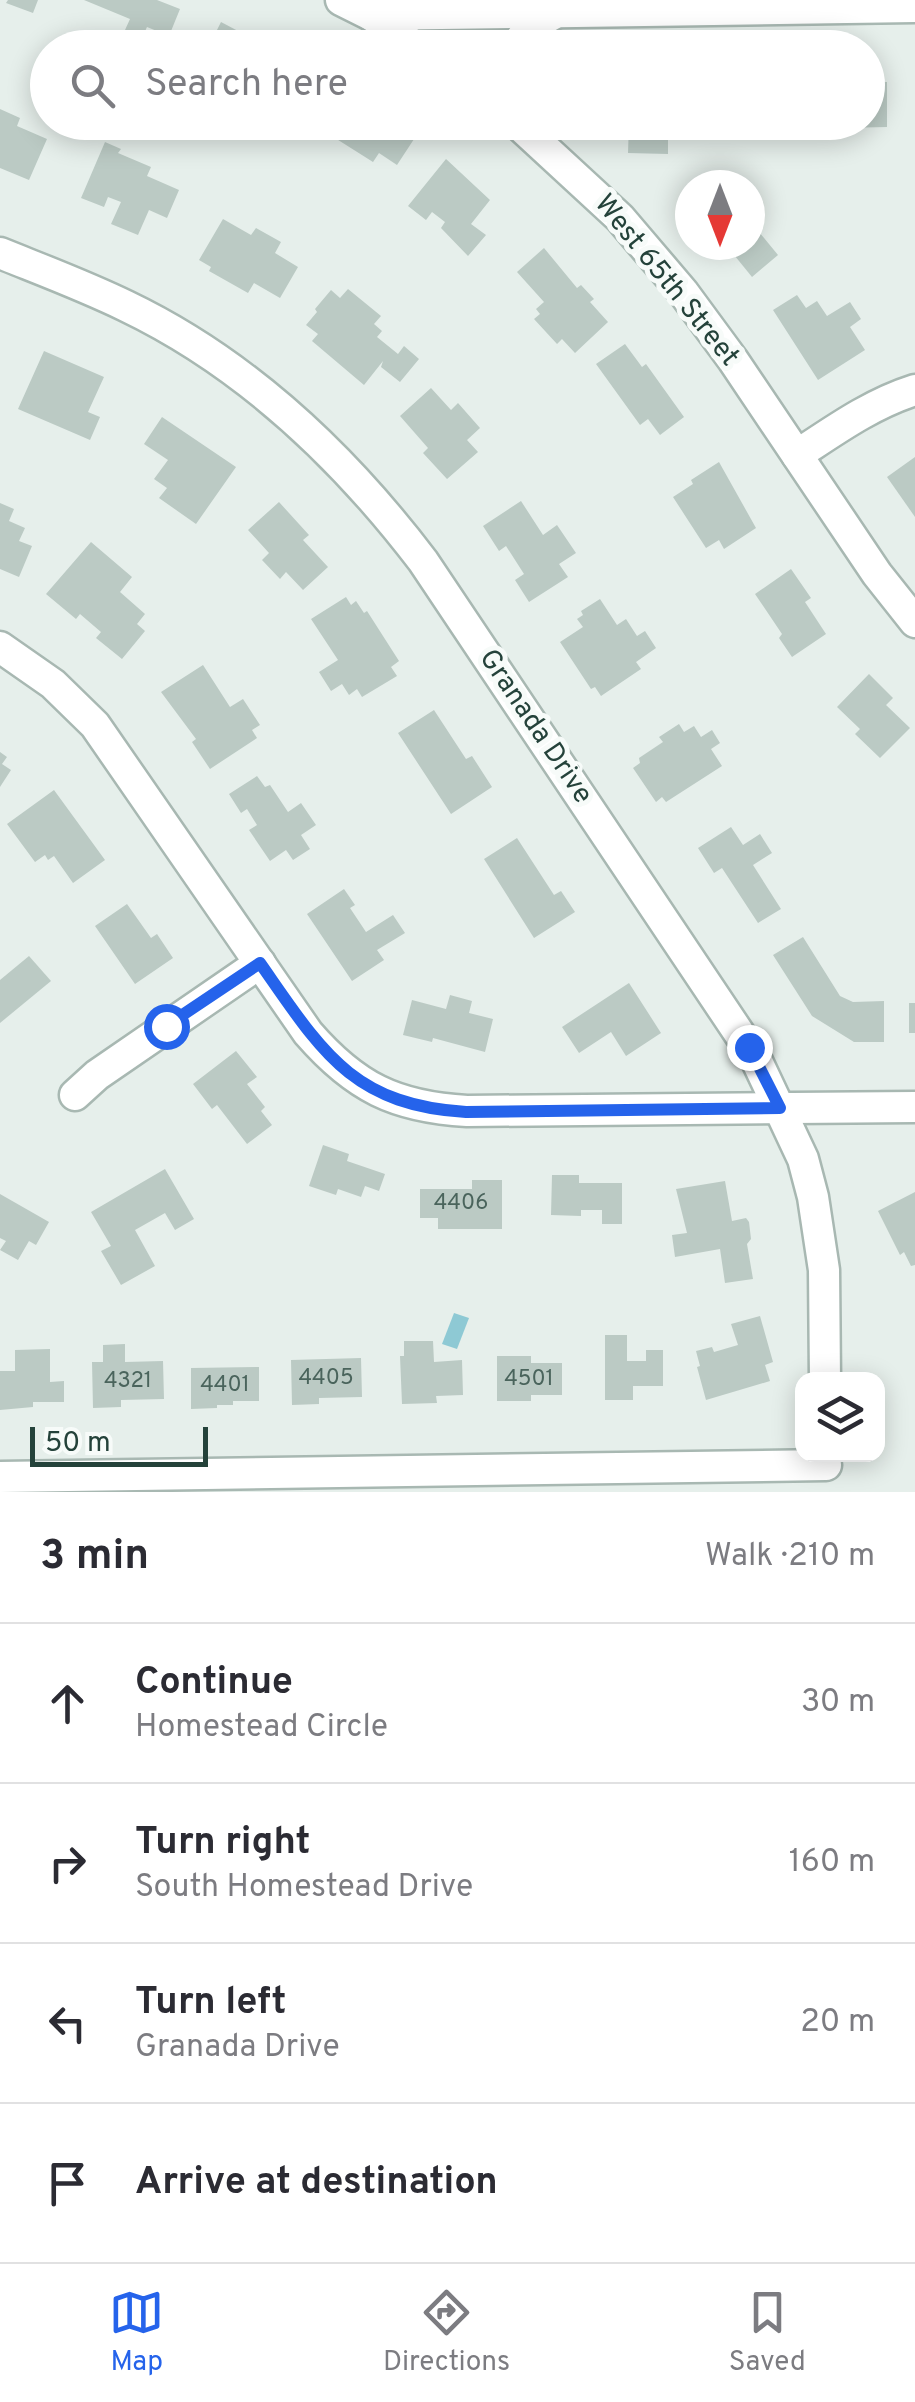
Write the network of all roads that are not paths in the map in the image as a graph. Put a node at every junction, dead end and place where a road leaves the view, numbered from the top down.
1 (341, 0) edge
2 (915, 7) edge
3 (556, 12) junction
4 (370, 14) junction
5 (393, 30) edge
6 (528, 30) edge
7 (536, 140) edge
8 (0, 253) edge
9 (915, 390) edge
10 (797, 455) junction
11 (915, 622) edge
12 (0, 647) edge
13 (260, 963) junction
14 (76, 1095) dead end
15 (915, 1107) edge
16 (780, 1108) junction
17 (825, 1372) edge
18 (826, 1471) edge
19 (0, 1477) edge

1 - 4 street
2 - 3 street
3 - 4 street
3 - 6 street
4 - 5 street
7 - 10 street, West 65th Street
8 - 16 street, Granada Drive
9 - 10 street
10 - 11 street, West 65th Street
12 - 13 street
13 - 14 street
13 - 16 street
15 - 16 street
16 - 17 street, Granada Drive
18 - 19 street

